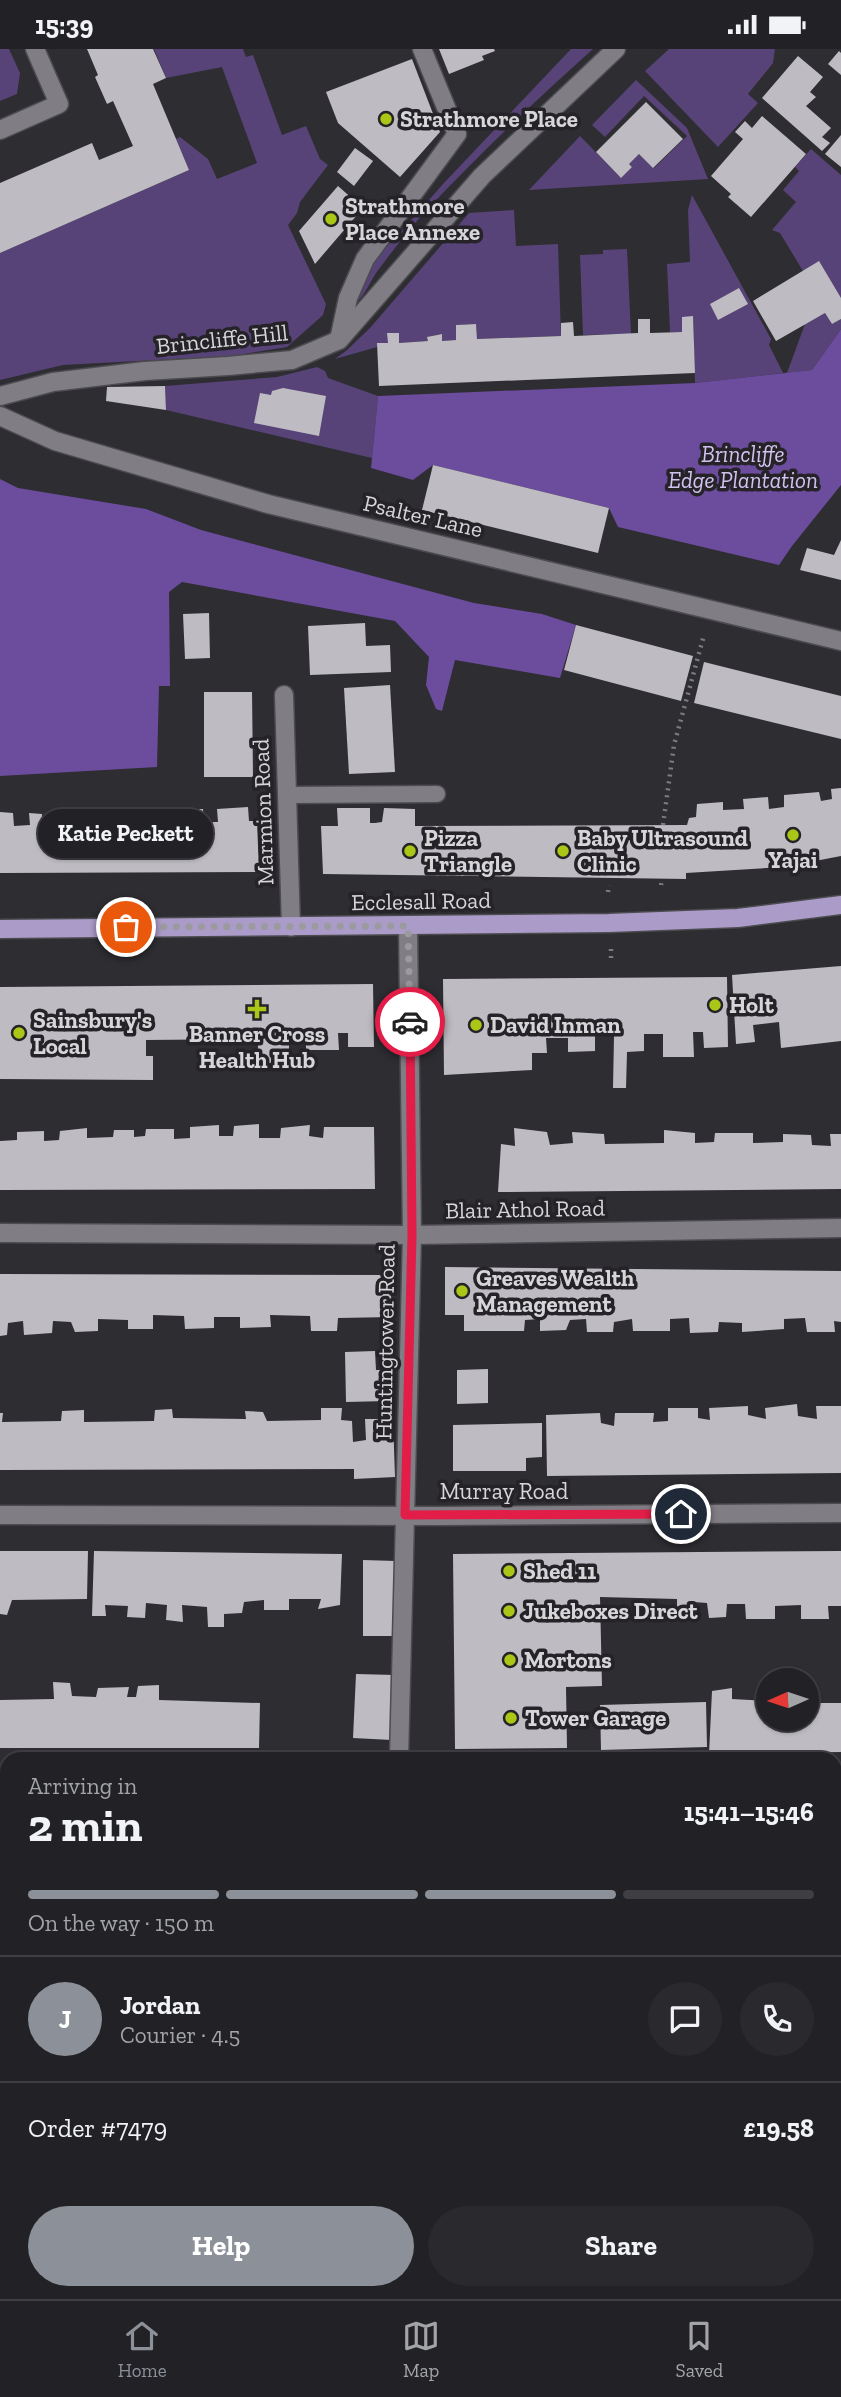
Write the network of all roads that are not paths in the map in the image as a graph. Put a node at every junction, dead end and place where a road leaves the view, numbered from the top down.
1 (34, 49) edge
2 (422, 49) edge
3 (616, 49) edge
4 (0, 130) edge
5 (339, 340) junction
6 (0, 396) edge
7 (0, 416) edge
8 (841, 641) edge
9 (284, 695) dead end
10 (437, 794) dead end
11 (287, 795) junction
12 (841, 905) edge
13 (408, 926) junction
14 (291, 927) junction
15 (0, 929) edge
16 (841, 1228) edge
17 (0, 1233) edge
18 (412, 1235) junction
19 (841, 1513) edge
20 (0, 1515) edge
21 (405, 1515) junction
22 (399, 1752) edge

1 - 4 street
2 - 5 street
3 - 5 street, Brincliffe Hill
5 - 6 street, Brincliffe Hill
7 - 8 street, Psalter Lane
9 - 11 street, Marmion Road
10 - 11 lane
11 - 14 street, Marmion Road
12 - 13 main road, Ecclesall Road
13 - 14 main road, Ecclesall Road
13 - 18 street, Huntingtower Road
14 - 15 main road, Ecclesall Road
16 - 18 street, Blair Athol Road
17 - 18 street, Blair Athol Road
18 - 21 street, Huntingtower Road
19 - 21 street, Murray Road
20 - 21 street, Murray Road
21 - 22 street, Huntingtower Road

